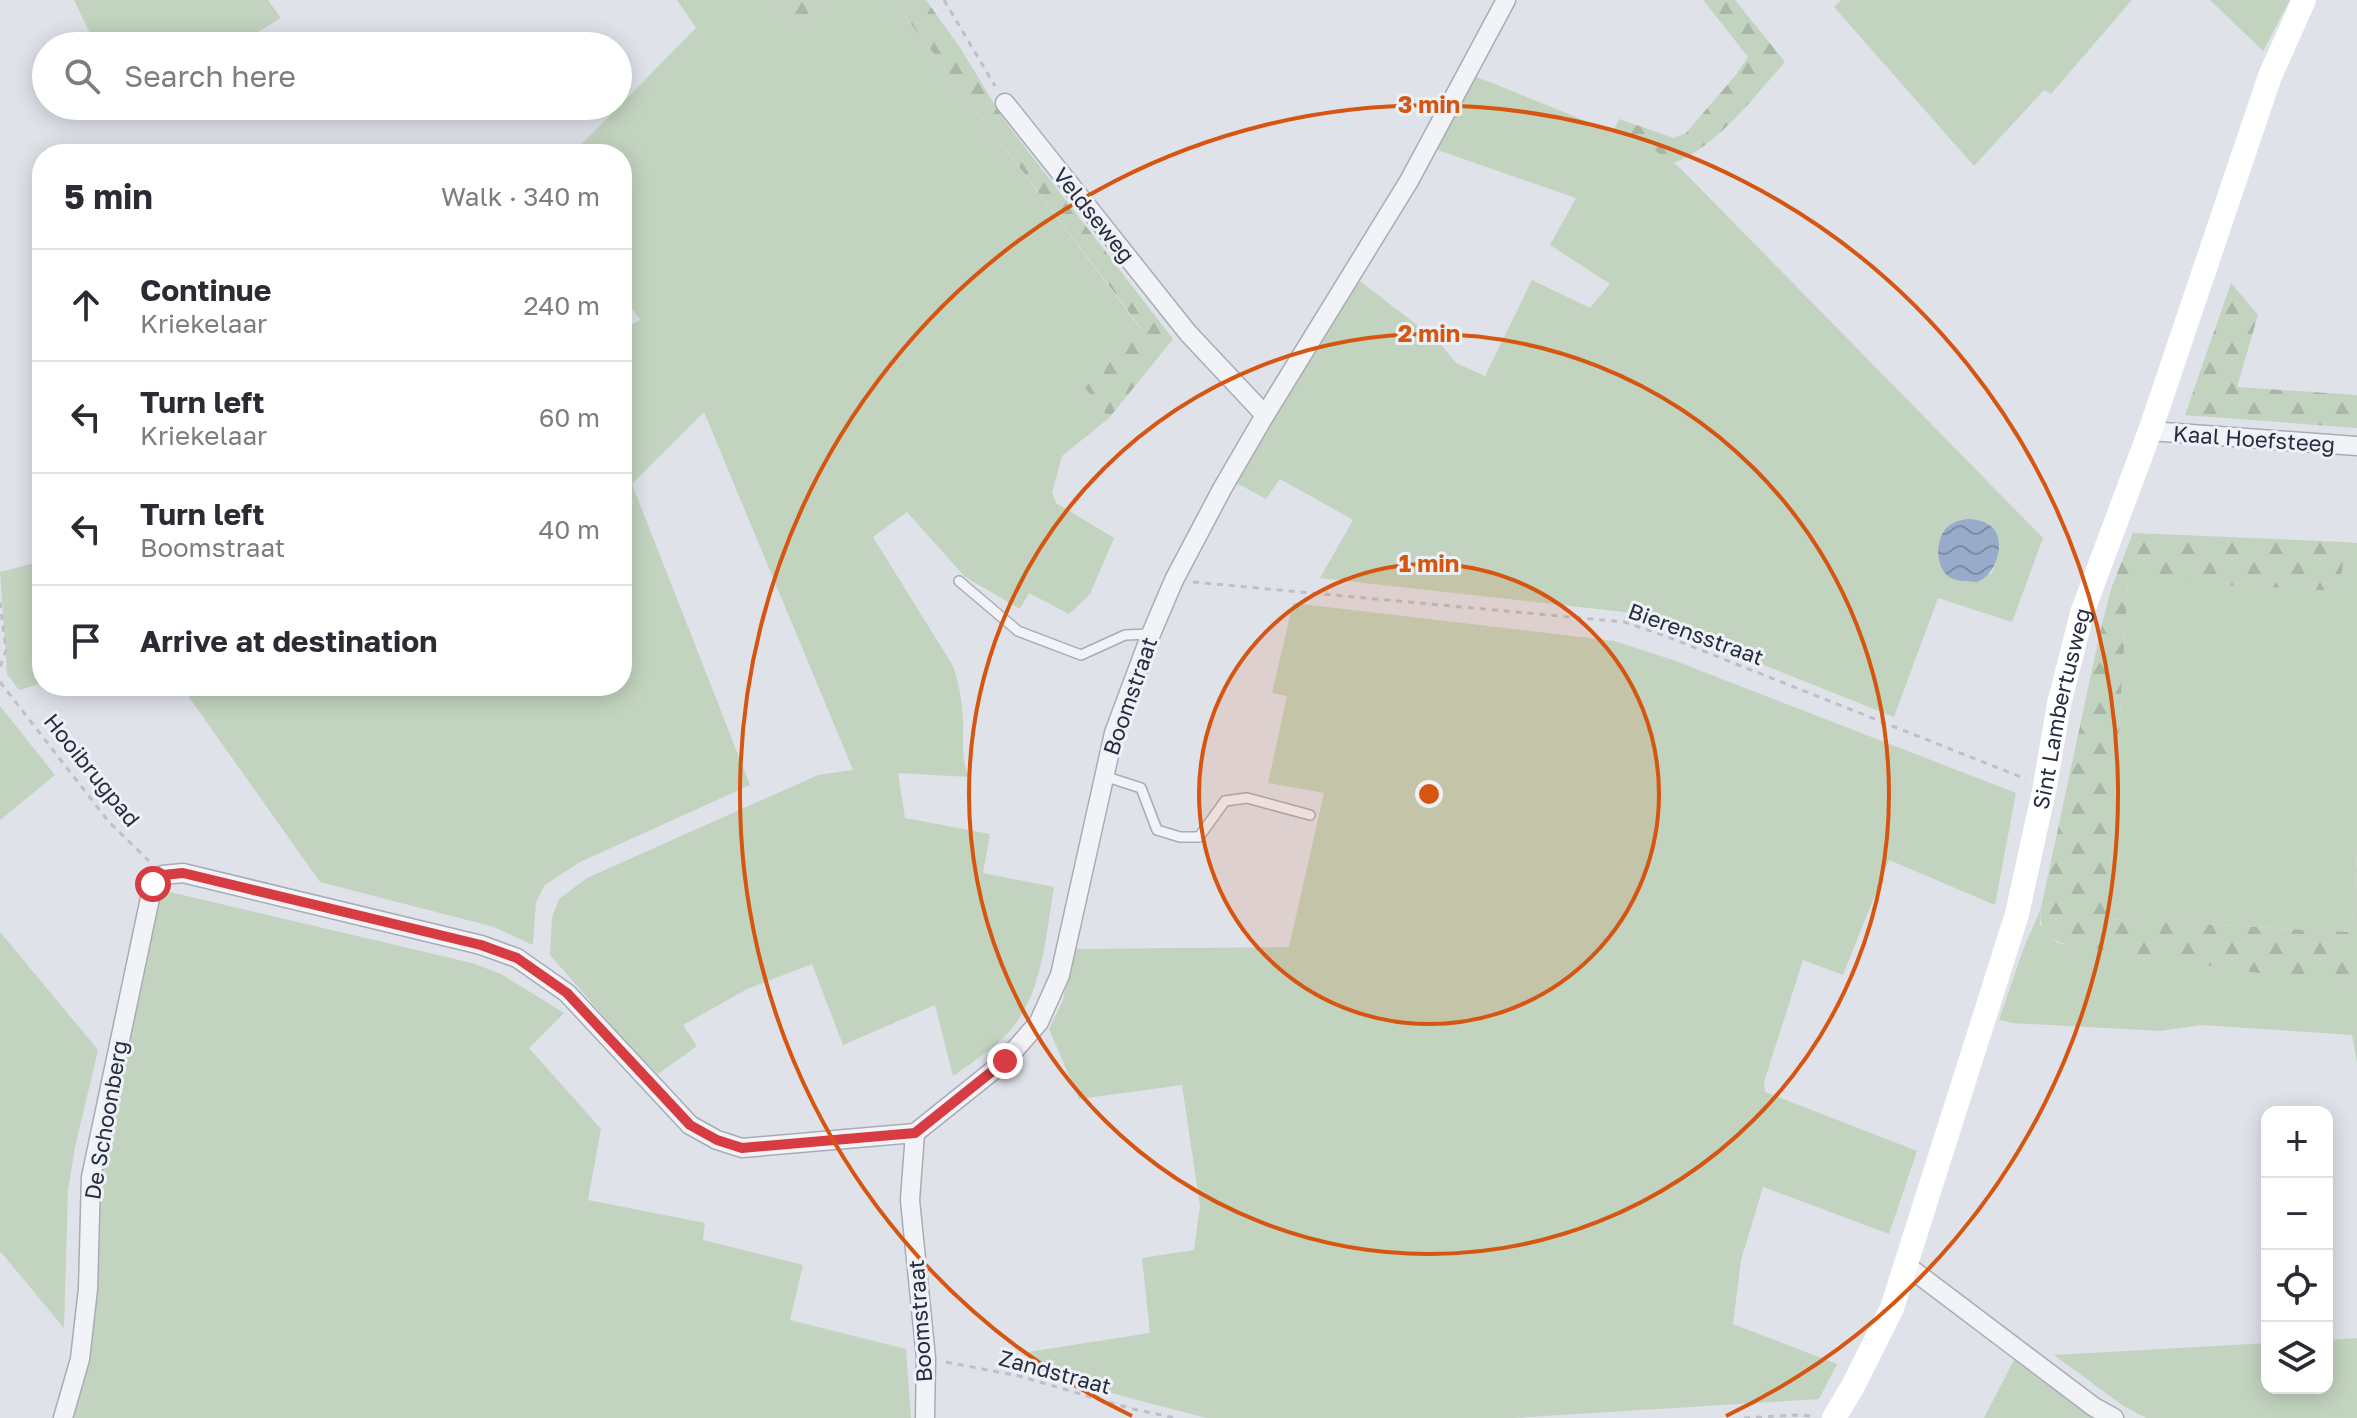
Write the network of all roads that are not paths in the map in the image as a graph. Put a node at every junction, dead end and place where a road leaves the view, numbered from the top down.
1 (1506, 0) edge
2 (2304, 0) edge
3 (1005, 103) road end
4 (1265, 415) junction
5 (2150, 431) junction
6 (2357, 446) edge
7 (959, 581) dead end
8 (1151, 634) junction
9 (1104, 776) junction
10 (1310, 815) dead end
11 (915, 1133) junction
12 (1906, 1265) junction
13 (63, 1418) edge
14 (925, 1418) edge
15 (1834, 1418) edge
16 (2114, 1418) edge

1 - 4 street, Boomstraat
2 - 5 street, Sint Lambertusweg
3 - 4 street, Veldseweg
4 - 8 street, Boomstraat
5 - 6 street, Kaal Hoefsteeg
5 - 12 street, Sint Lambertusweg
7 - 8 lane
8 - 9 street, Boomstraat
9 - 10 lane
9 - 11 street, Boomstraat
11 - 13 street, De Schoonberg
11 - 14 street, Boomstraat
12 - 15 street, Sint Lambertusweg
12 - 16 street

